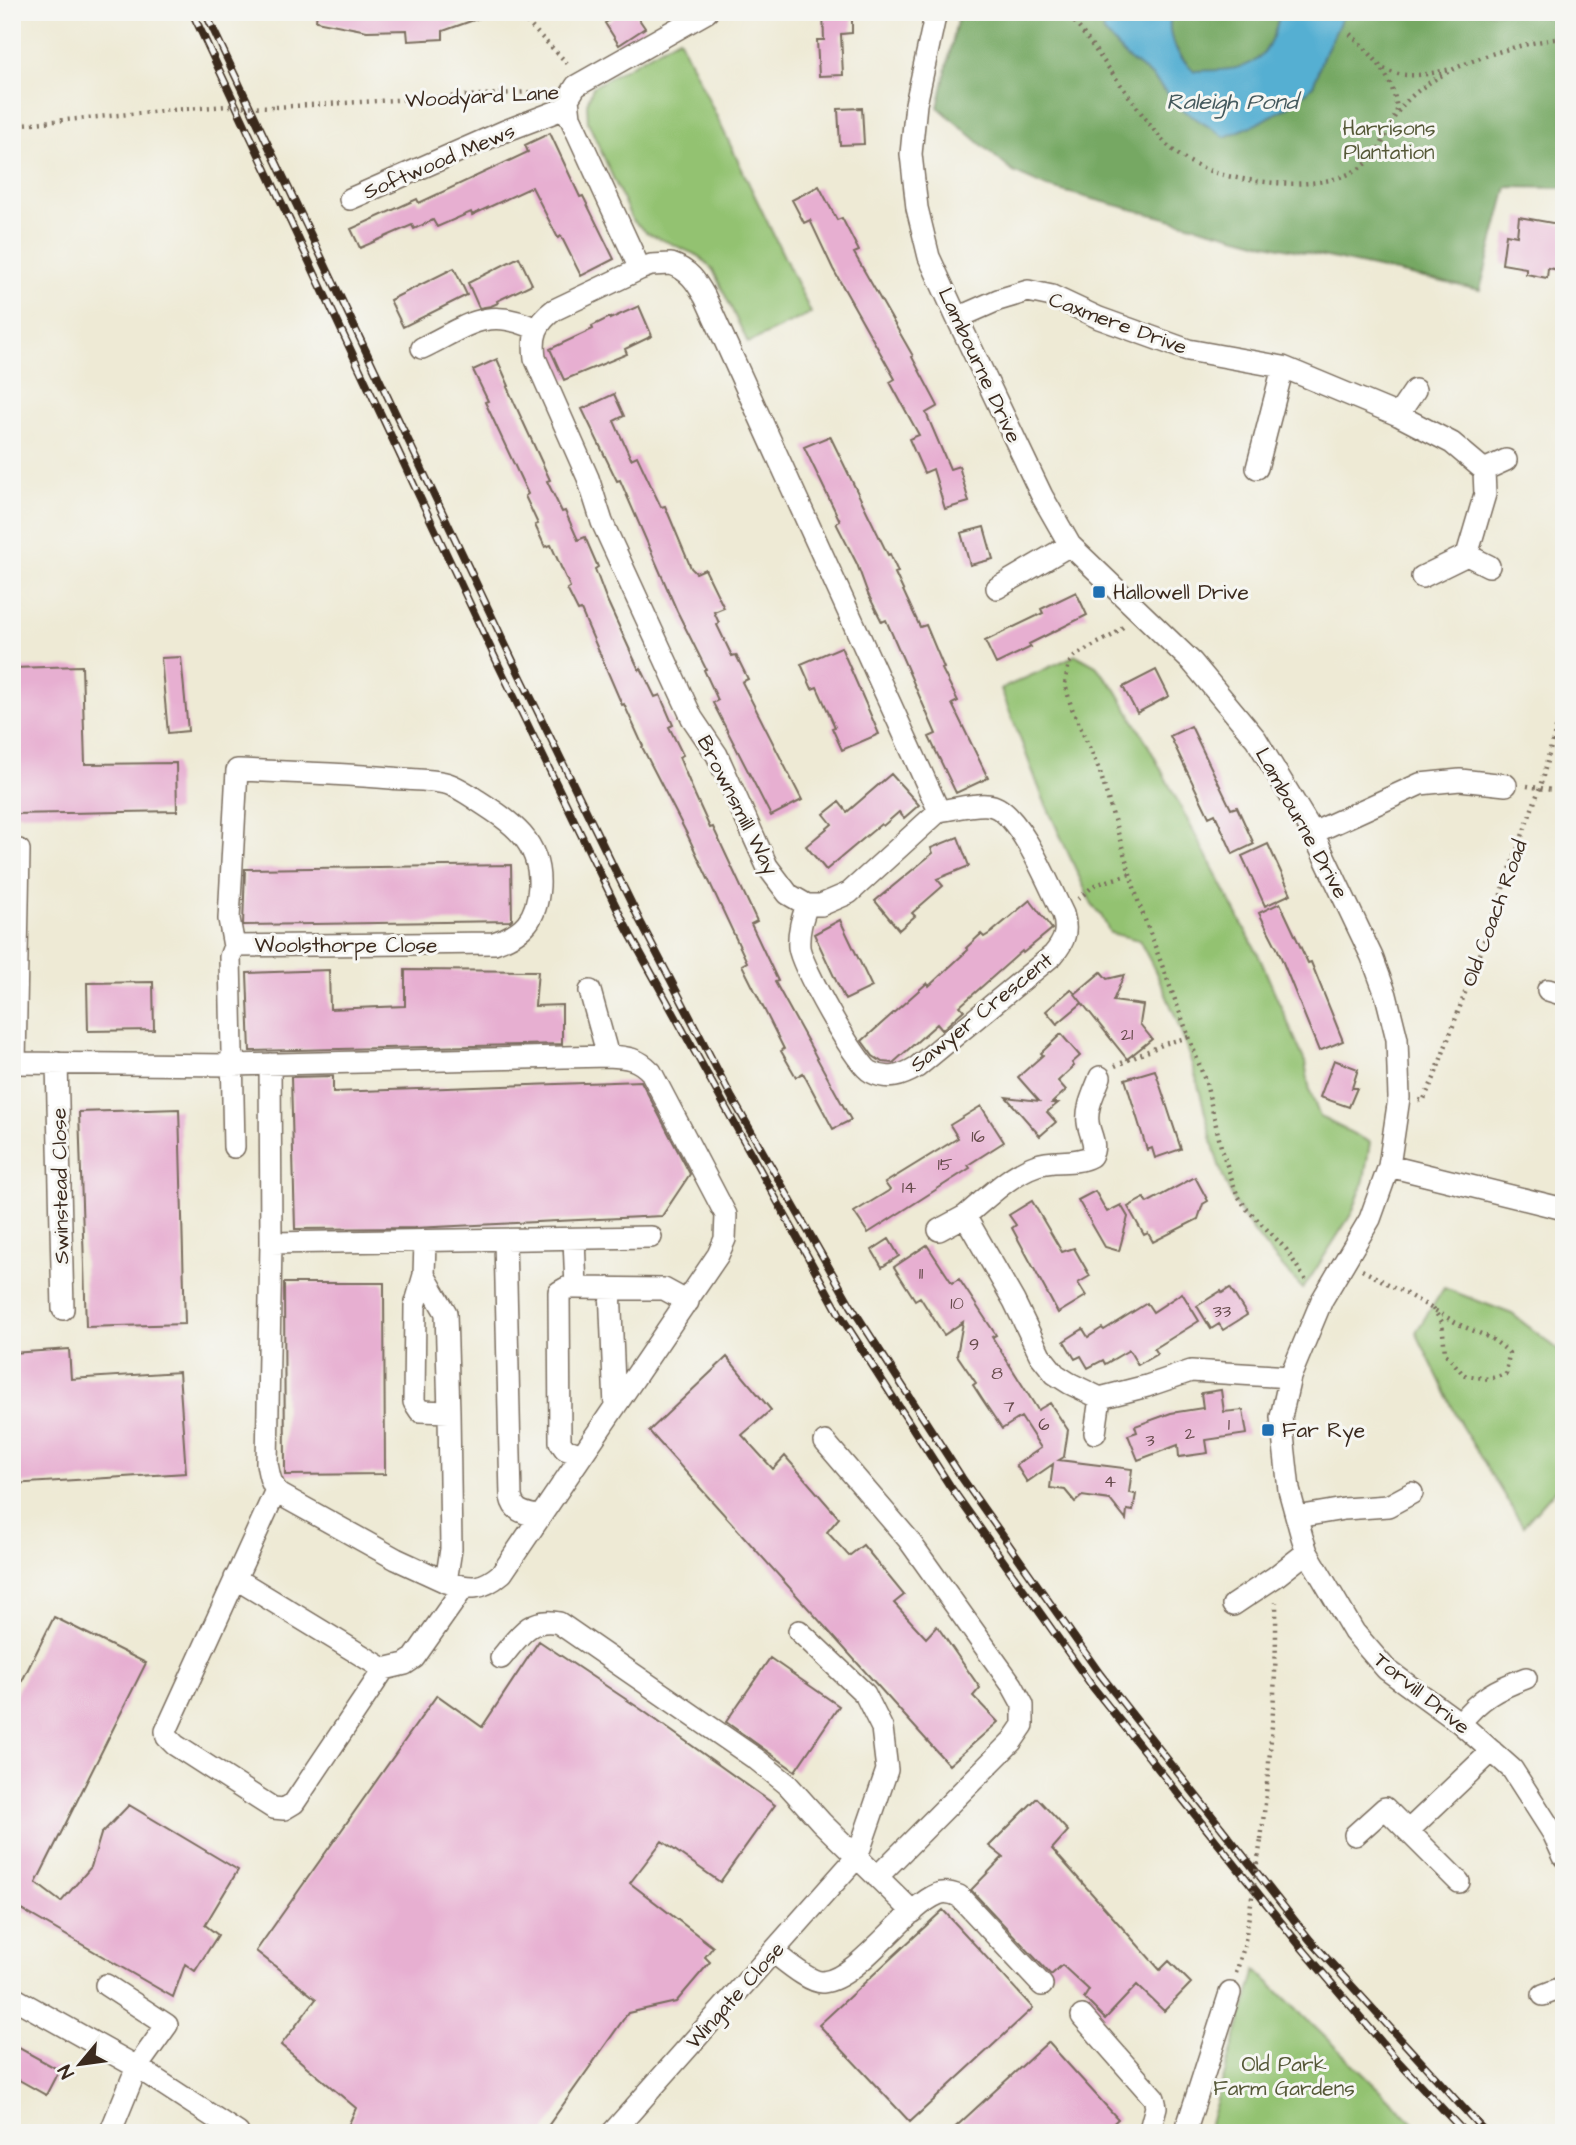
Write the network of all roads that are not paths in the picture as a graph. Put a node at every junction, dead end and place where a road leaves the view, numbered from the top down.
1 (707, 12) edge
2 (936, 12) edge
3 (569, 106) junction
4 (350, 199) dead end
5 (640, 269) junction
6 (957, 318) junction
7 (536, 329) junction
8 (422, 348) dead end
9 (1283, 367) junction
10 (1415, 390) dead end
11 (1398, 415) junction
12 (1506, 460) dead end
13 (1257, 468) dead end
14 (1484, 470) junction
15 (1070, 545) junction
16 (1467, 555) junction
17 (1489, 566) dead end
18 (1422, 577) dead end
19 (997, 588) dead end
20 (1506, 785) road end
21 (939, 811) junction
22 (1313, 833) junction
23 (12, 850) edge
24 (807, 905) junction
25 (234, 946) junction
26 (590, 991) dead end
27 (608, 1056) junction
28 (14, 1063) edge
29 (57, 1063) junction
30 (270, 1064) junction
31 (232, 1065) junction
32 (1100, 1077) road end
33 (234, 1147) dead end
34 (1389, 1166) junction
35 (1564, 1209) edge
36 (965, 1216) junction
37 (939, 1230) dead end
38 (651, 1237) dead end
39 (575, 1239) junction
40 (505, 1240) junction
41 (425, 1242) junction
42 (271, 1244) junction
43 (424, 1275) junction
44 (576, 1288) junction
45 (610, 1288) junction
46 (688, 1302) junction
47 (63, 1308) dead end
48 (1290, 1377) junction
49 (1100, 1398) junction
50 (615, 1407) junction
51 (449, 1412) junction
52 (1095, 1433) dead end
53 (825, 1442) dead end
54 (582, 1455) junction
55 (276, 1490) junction
56 (1412, 1493) dead end
57 (540, 1517) junction
58 (1297, 1517) junction
59 (1307, 1552) junction
60 (235, 1578) junction
61 (455, 1584) junction
62 (1233, 1605) dead end
63 (799, 1632) dead end
64 (501, 1658) dead end
65 (384, 1669) junction
66 (1526, 1678) dead end
67 (1460, 1723) junction
68 (1492, 1751) junction
69 (1558, 1830) edge
70 (1408, 1831) junction
71 (1355, 1835) dead end
72 (857, 1857) junction
73 (1564, 1857) edge
74 (877, 1877) junction
75 (1459, 1882) dead end
76 (913, 1913) junction
77 (773, 1952) junction
78 (106, 1985) dead end
79 (1042, 1985) dead end
80 (1564, 1987) edge
81 (1230, 1993) road end
82 (1543, 1995) dead end
83 (12, 1997) edge
84 (1082, 2017) dead end
85 (137, 2067) junction
86 (110, 2133) edge
87 (238, 2133) edge
88 (612, 2133) edge
89 (1149, 2133) edge
90 (1185, 2133) edge

1 - 3 street, Woodyard Lane
2 - 6 street, Lambourne Drive
3 - 4 street, Softwood Mews
3 - 5 street
5 - 7 street
5 - 21 street
6 - 9 street, Caxmere Drive
6 - 15 street, Lambourne Drive
7 - 8 street
7 - 24 street, Brownsmill Way
9 - 11 street, Caxmere Drive
9 - 13 street
10 - 11 street
11 - 14 street, Caxmere Drive
12 - 14 street
14 - 16 street
15 - 19 street
15 - 22 street, Lambourne Drive
16 - 17 street
16 - 18 street
20 - 22 street
21 - 24 street
21 - 24 street, Sawyer Crescent
22 - 34 street, Lambourne Drive
23 - 28 street
25 - 25 street, Woolsthorpe Close
25 - 31 street, Woolsthorpe Close
26 - 27 street
27 - 30 street
27 - 46 street
28 - 29 street
29 - 31 street
29 - 47 street, Swinstead Close
30 - 31 street
30 - 42 street
31 - 33 street, Woolsthorpe Close
32 - 36 street
34 - 35 street
34 - 48 street, Lambourne Drive
36 - 37 street
36 - 49 street
38 - 39 street
39 - 40 street
39 - 44 street
40 - 41 street
40 - 57 street
41 - 42 street
41 - 43 street
42 - 55 street
43 - 51 street
43 - 51 street
44 - 45 street
44 - 54 street
45 - 46 street
45 - 50 street
46 - 50 street
48 - 49 street
48 - 58 street, Torvill Drive
49 - 52 street
50 - 54 street
51 - 61 street
53 - 74 street
54 - 57 street
55 - 60 street
55 - 61 street
56 - 58 street
57 - 61 street
58 - 59 street, Torvill Drive
59 - 62 street
59 - 67 street, Torvill Drive
60 - 65 street
60 - 65 street
61 - 65 street
63 - 72 street
64 - 72 street
66 - 67 street
67 - 68 street, Torvill Drive
68 - 69 street, Torvill Drive
68 - 70 street
69 - 73 street, Torvill Drive
70 - 71 street
70 - 75 street
72 - 74 street
72 - 77 street, Wingate Close
74 - 76 street
76 - 77 street
76 - 79 street
77 - 88 street, Wingate Close
78 - 85 street
80 - 82 street
81 - 90 street
83 - 85 street
84 - 89 street
85 - 86 street
85 - 87 street

